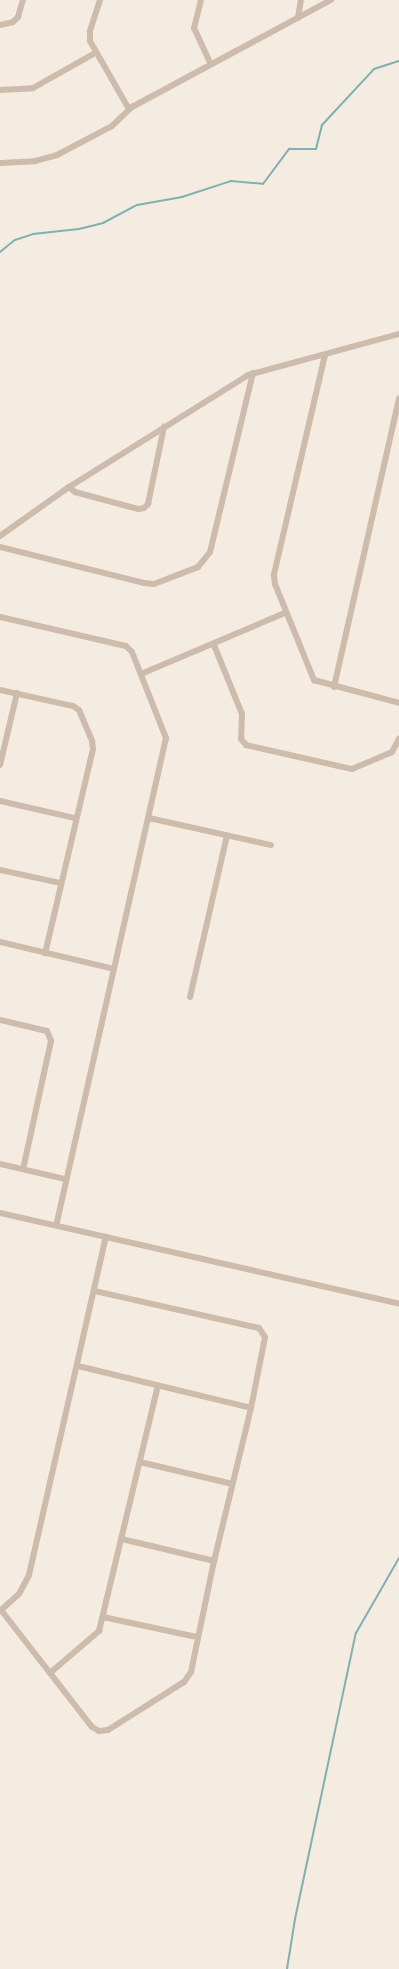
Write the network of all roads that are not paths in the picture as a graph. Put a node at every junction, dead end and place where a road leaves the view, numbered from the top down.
1 (23, 0) edge
2 (100, 0) edge
3 (201, 0) edge
4 (301, 0) edge
5 (331, 0) edge
6 (298, 18) junction
7 (0, 25) edge
8 (95, 53) junction
9 (211, 64) junction
10 (0, 90) edge
11 (129, 110) junction
12 (0, 163) edge
13 (399, 334) edge
14 (325, 354) junction
15 (253, 373) junction
16 (399, 398) edge
17 (164, 427) junction
18 (69, 487) junction
19 (0, 536) edge
20 (0, 547) edge
21 (285, 613) junction
22 (0, 617) edge
23 (214, 645) junction
24 (141, 674) junction
25 (334, 687) junction
26 (0, 690) edge
27 (16, 693) junction
28 (399, 703) edge
29 (399, 739) edge
30 (0, 765) edge
31 (0, 800) edge
32 (75, 818) junction
33 (149, 818) junction
34 (227, 836) junction
35 (272, 845) dead end
36 (0, 870) edge
37 (60, 883) junction
38 (0, 942) edge
39 (45, 953) junction
40 (114, 970) junction
41 (190, 997) dead end
42 (0, 1020) edge
43 (0, 1164) edge
44 (22, 1169) junction
45 (65, 1179) junction
46 (0, 1213) edge
47 (56, 1225) junction
48 (106, 1237) junction
49 (95, 1291) junction
50 (399, 1304) edge
51 (78, 1366) junction
52 (158, 1386) junction
53 (251, 1408) junction
54 (140, 1462) junction
55 (232, 1484) junction
56 (122, 1539) junction
57 (214, 1561) junction
58 (0, 1611) edge
59 (103, 1617) junction
60 (197, 1637) junction
61 (50, 1673) junction

1 - 7 street
2 - 8 street
3 - 9 street
4 - 6 street
5 - 6 street
6 - 9 street
8 - 10 street
8 - 11 street
9 - 11 street
11 - 12 street
13 - 14 street
14 - 15 street
14 - 21 street
15 - 17 street
15 - 20 street
16 - 25 street
17 - 18 street
17 - 18 street
18 - 19 street
21 - 23 street
21 - 25 street
22 - 24 street
23 - 24 street
23 - 29 street
24 - 33 street
25 - 28 street
26 - 27 street
27 - 30 street
27 - 32 street
31 - 32 street
32 - 37 street
33 - 34 street
33 - 40 street
34 - 35 street
34 - 41 street
36 - 37 street
37 - 39 street
38 - 39 street
39 - 40 street
40 - 45 street
42 - 44 street
43 - 44 street
44 - 45 street
45 - 47 street
46 - 47 street
47 - 48 street
48 - 49 street
48 - 50 street
49 - 51 street
49 - 53 street
51 - 52 street
51 - 58 street
52 - 53 street
52 - 54 street
53 - 55 street
54 - 55 street
54 - 56 street
55 - 57 street
56 - 57 street
56 - 59 street
57 - 60 street
58 - 61 street
59 - 60 street
59 - 61 street
60 - 61 street

